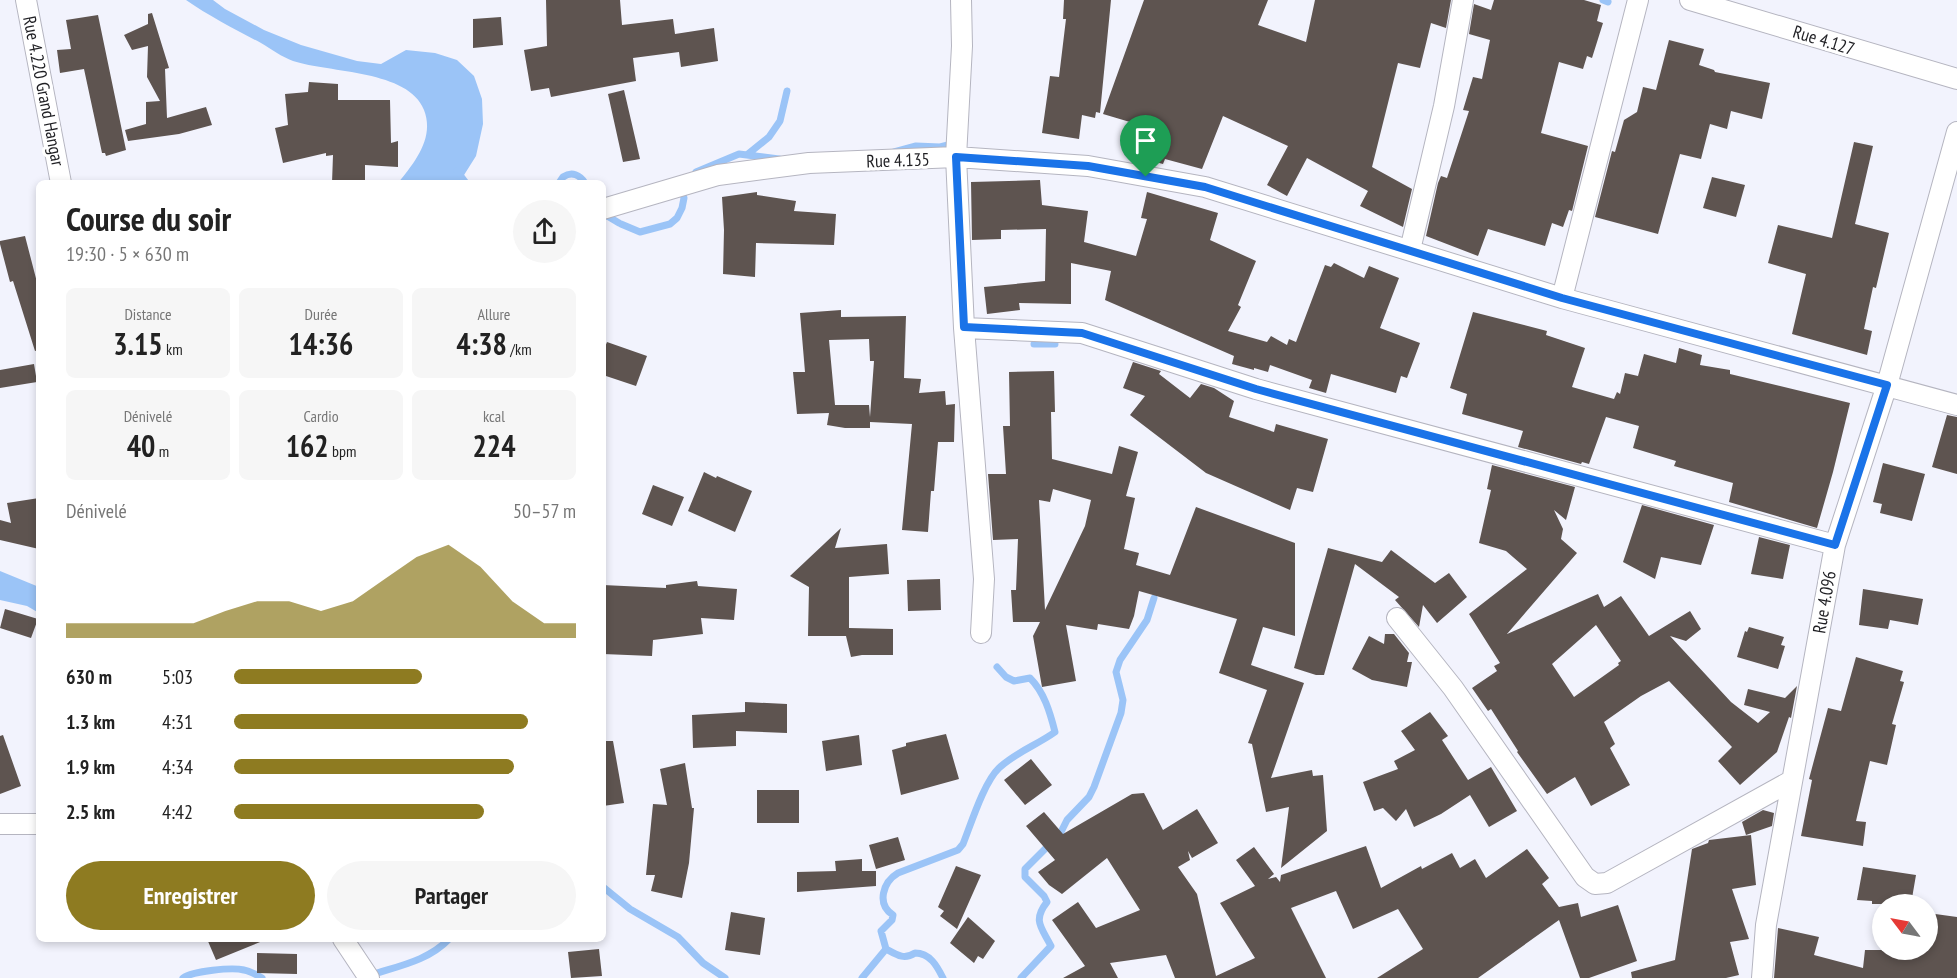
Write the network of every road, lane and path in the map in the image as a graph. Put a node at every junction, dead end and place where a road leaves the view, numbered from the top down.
1 (26, 0) edge
2 (961, 0) edge
3 (1463, 0) edge
4 (1638, 0) edge
5 (1690, 0) edge
6 (1957, 80) edge
7 (1957, 132) edge
8 (956, 157) junction
9 (60, 180) edge
10 (606, 208) edge
11 (1410, 250) junction
12 (1562, 298) junction
13 (964, 327) junction
14 (1887, 385) junction
15 (1957, 405) edge
16 (1835, 545) junction
17 (1397, 618) dead end
18 (981, 633) dead end
19 (1791, 781) junction
20 (0, 824) edge
21 (36, 824) edge
22 (345, 944) edge
23 (369, 978) edge
24 (1762, 978) edge

1 - 9 street, Rue 4.220 Grand Hangar
2 - 8 street
3 - 11 street
4 - 12 street
5 - 6 street, Rue 4.127
7 - 14 street, Rue 4.096
8 - 10 street, Rue 4.135
8 - 11 street, Rue 4.135
8 - 13 street
11 - 12 street, Rue 4.135
12 - 14 street, Rue 4.135
13 - 16 street
13 - 18 street
14 - 15 street, Rue 4.135
14 - 16 street, Rue 4.096
16 - 19 street, Rue 4.096
17 - 19 street
19 - 24 street, Rue 4.096
20 - 21 street
22 - 23 street

